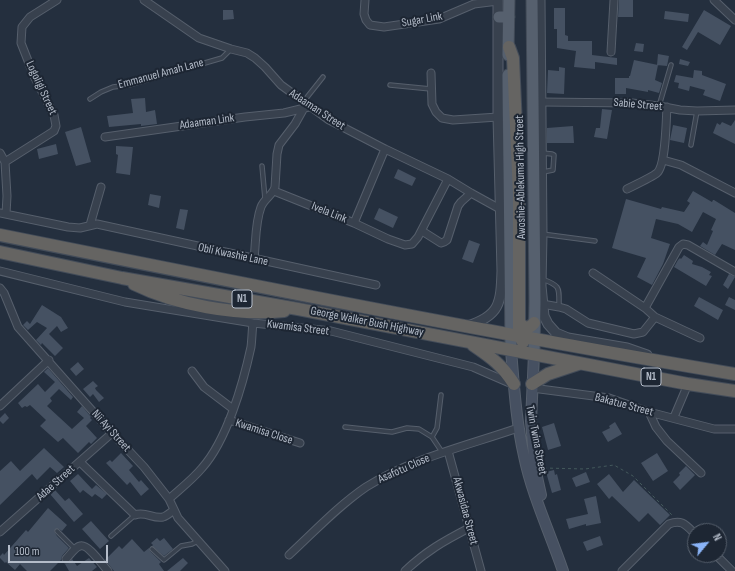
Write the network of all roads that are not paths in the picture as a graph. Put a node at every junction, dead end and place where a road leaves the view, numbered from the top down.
1 (57, 0) edge
2 (144, 0) edge
3 (366, 0) edge
4 (502, 0) edge
5 (532, 0) edge
6 (540, 0) edge
7 (614, 0) edge
8 (714, 0) edge
9 (504, 17) junction
10 (735, 20) edge
11 (509, 47) junction
12 (231, 49) junction
13 (611, 52) dead end
14 (671, 65) dead end
15 (431, 73) dead end
16 (323, 77) dead end
17 (390, 85) dead end
18 (431, 89) junction
19 (90, 99) dead end
20 (541, 102) junction
21 (306, 106) junction
22 (659, 106) junction
23 (667, 107) junction
24 (735, 110) edge
25 (697, 111) junction
26 (498, 117) junction
27 (105, 137) dead end
28 (690, 145) dead end
29 (385, 150) junction
30 (0, 153) edge
31 (663, 160) junction
32 (4, 162) junction
33 (262, 166) dead end
34 (448, 179) junction
35 (102, 187) dead end
36 (627, 189) dead end
37 (274, 191) junction
38 (471, 193) junction
39 (735, 193) edge
40 (265, 200) junction
41 (500, 209) junction
42 (3, 214) edge
43 (354, 224) junction
44 (90, 225) junction
45 (0, 229) edge
46 (422, 231) junction
47 (538, 234) junction
48 (0, 235) edge
49 (595, 241) dead end
50 (74, 250) junction
51 (1, 252) edge
52 (254, 259) junction
53 (0, 271) edge
54 (735, 272) edge
55 (593, 274) dead end
56 (541, 279) junction
57 (376, 285) dead end
58 (0, 288) edge
59 (542, 304) junction
60 (559, 307) junction
61 (645, 308) junction
62 (655, 317) junction
63 (484, 320) joint
64 (519, 322) junction
65 (534, 322) junction
66 (252, 323) junction
67 (466, 326) junction
68 (515, 334) junction
69 (534, 338) junction
70 (568, 338) joint
71 (700, 338) dead end
72 (469, 342) junction
73 (511, 350) junction
74 (534, 354) junction
75 (49, 360) junction
76 (661, 362) junction
77 (581, 363) junction
78 (735, 365) edge
79 (701, 368) junction
80 (192, 371) dead end
81 (735, 374) edge
82 (514, 384) junction
83 (688, 384) junction
84 (532, 386) junction
85 (735, 391) edge
86 (441, 395) dead end
87 (0, 406) edge
88 (233, 409) junction
89 (649, 412) junction
90 (674, 417) junction
91 (229, 420) junction
92 (345, 426) dead end
93 (518, 428) junction
94 (735, 429) edge
95 (112, 433) junction
96 (432, 437) junction
97 (300, 443) dead end
98 (446, 452) junction
99 (80, 462) junction
100 (701, 473) dead end
101 (169, 499) junction
102 (174, 510) junction
103 (135, 515) junction
104 (687, 526) edge
105 (469, 528) junction
106 (57, 531) dead end
107 (0, 532) edge
108 (549, 532) junction
109 (111, 536) dead end
110 (198, 541) junction
111 (152, 548) dead end
112 (75, 549) junction
113 (289, 556) dead end
114 (66, 559) dead end
115 (725, 563) edge
116 (108, 571) edge
117 (225, 571) edge
118 (405, 571) edge
119 (481, 571) edge
120 (563, 571) edge
121 (622, 571) edge
122 (734, 571) edge

1 - 32 street, Logoligi Street
2 - 12 street, Adaaman Street
3 - 4 street, Sugar Link
4 - 9 main road, Awoshie-Ablekuma High Street
5 - 47 main road, Awoshie-Ablekuma High Street
6 - 20 street, Awoshie-Ablekuma High Street
7 - 13 street
8 - 10 street
9 - 11 main road, Awoshie-Ablekuma High Street
9 - 26 street, Awoshie-Ablekuma High Street
11 - 64 highway
11 - 68 main road, Awoshie-Ablekuma High Street
12 - 19 lane, Emmanuel Amah Lane
12 - 21 street, Adaaman Street
14 - 22 lane
15 - 18 street
16 - 21 lane
17 - 18 lane
18 - 26 street
20 - 22 street, Sabie Street
20 - 47 street, Awoshie-Ablekuma High Street
21 - 27 street, Adaaman Link
21 - 29 street, Adaaman Street
21 - 37 street
22 - 23 street, Sabie Street
23 - 25 street, Sabie Street
23 - 31 street
24 - 25 street, Sabie Street
25 - 28 lane
26 - 41 street, Awoshie-Ablekuma High Street
29 - 34 street, Adaaman Street
29 - 43 street, Ivela Link
30 - 32 street
31 - 36 street
31 - 39 street
32 - 42 street
33 - 40 lane
34 - 38 street, Adaaman Street
34 - 46 street
35 - 44 street
37 - 40 street
37 - 43 street, Ivela Link
38 - 41 street, Adaaman Street
38 - 46 street
40 - 52 street
41 - 63 street, Awoshie-Ablekuma High Street
42 - 44 street
43 - 46 street
44 - 52 street, Obli Kwashie Lane
45 - 50 highway
47 - 49 lane
47 - 56 street, Awoshie-Ablekuma High Street
47 - 65 main road, Awoshie-Ablekuma High Street
48 - 50 highway, George Walker Bush Highway / N1
50 - 67 highway, George Walker Bush Highway / N1
51 - 72 highway, George Walker Bush Highway / N1
52 - 57 street, Obli Kwashie Lane
53 - 66 street
54 - 61 street
55 - 61 street
56 - 59 street, Awoshie-Ablekuma High Street
56 - 60 lane
58 - 75 street, Nii Ayi Street
59 - 60 street
59 - 70 street, Awoshie-Ablekuma High Street
60 - 62 street
61 - 62 street
62 - 71 street
63 - 67 street, George Walker Bush Highway
64 - 65 highway
64 - 68 highway
65 - 69 main road, Awoshie-Ablekuma High Street
66 - 82 street, Kwamisa Street
66 - 88 street, Kwamisa Street
67 - 68 highway, George Walker Bush Highway / N1
68 - 69 highway, George Walker Bush Highway / N1
68 - 73 main road, Awoshie-Ablekuma High Street
68 - 74 highway
69 - 74 main road, Awoshie-Ablekuma High Street
69 - 76 highway, George Walker Bush Highway / N1
70 - 76 street, George Walker Bush Highway
72 - 73 highway, George Walker Bush Highway / N1
72 - 82 highway
73 - 74 highway, George Walker Bush Highway / N1
73 - 82 main road, Twin Twina Street
74 - 77 highway, George Walker Bush Highway / N1
74 - 84 main road, Twin Twina Street
75 - 87 street
75 - 95 street, Nii Ayi Street
76 - 79 highway, George Walker Bush Highway / N1
77 - 83 highway, George Walker Bush Highway / N1
77 - 84 highway
78 - 79 highway
79 - 81 highway, George Walker Bush Highway / N1
80 - 88 street
82 - 93 main road, Twin Twina Street
83 - 85 highway, George Walker Bush Highway / N1
83 - 90 street
84 - 89 street, Bakatue Street
84 - 108 main road, Twin Twina Street
86 - 96 lane
88 - 91 street, Kwamisa Street
89 - 90 street, Bakatue Street
89 - 100 street
90 - 94 street, Bakatue Street
91 - 97 street, Kwamisa Close
91 - 101 street, Kwamisa Street
92 - 96 lane
93 - 98 street, Asafotu Close
93 - 108 main road, Twin Twina Street
95 - 99 street, Adae Street
95 - 101 street, Nii Ayi Street
96 - 98 lane
98 - 105 street, Akwasidae Street
98 - 113 street, Asafotu Close
99 - 103 street
99 - 107 street, Adae Street
101 - 102 street, Nii Ayi Street
102 - 103 street
102 - 110 street, Nii Ayi Street
103 - 109 lane
104 - 121 street
105 - 118 street
105 - 119 street, Akwasidae Street
106 - 112 lane
108 - 120 main road, Twin Twina Street
110 - 111 lane
110 - 117 street, Nii Ayi Street
112 - 114 street
112 - 116 street
115 - 122 street

